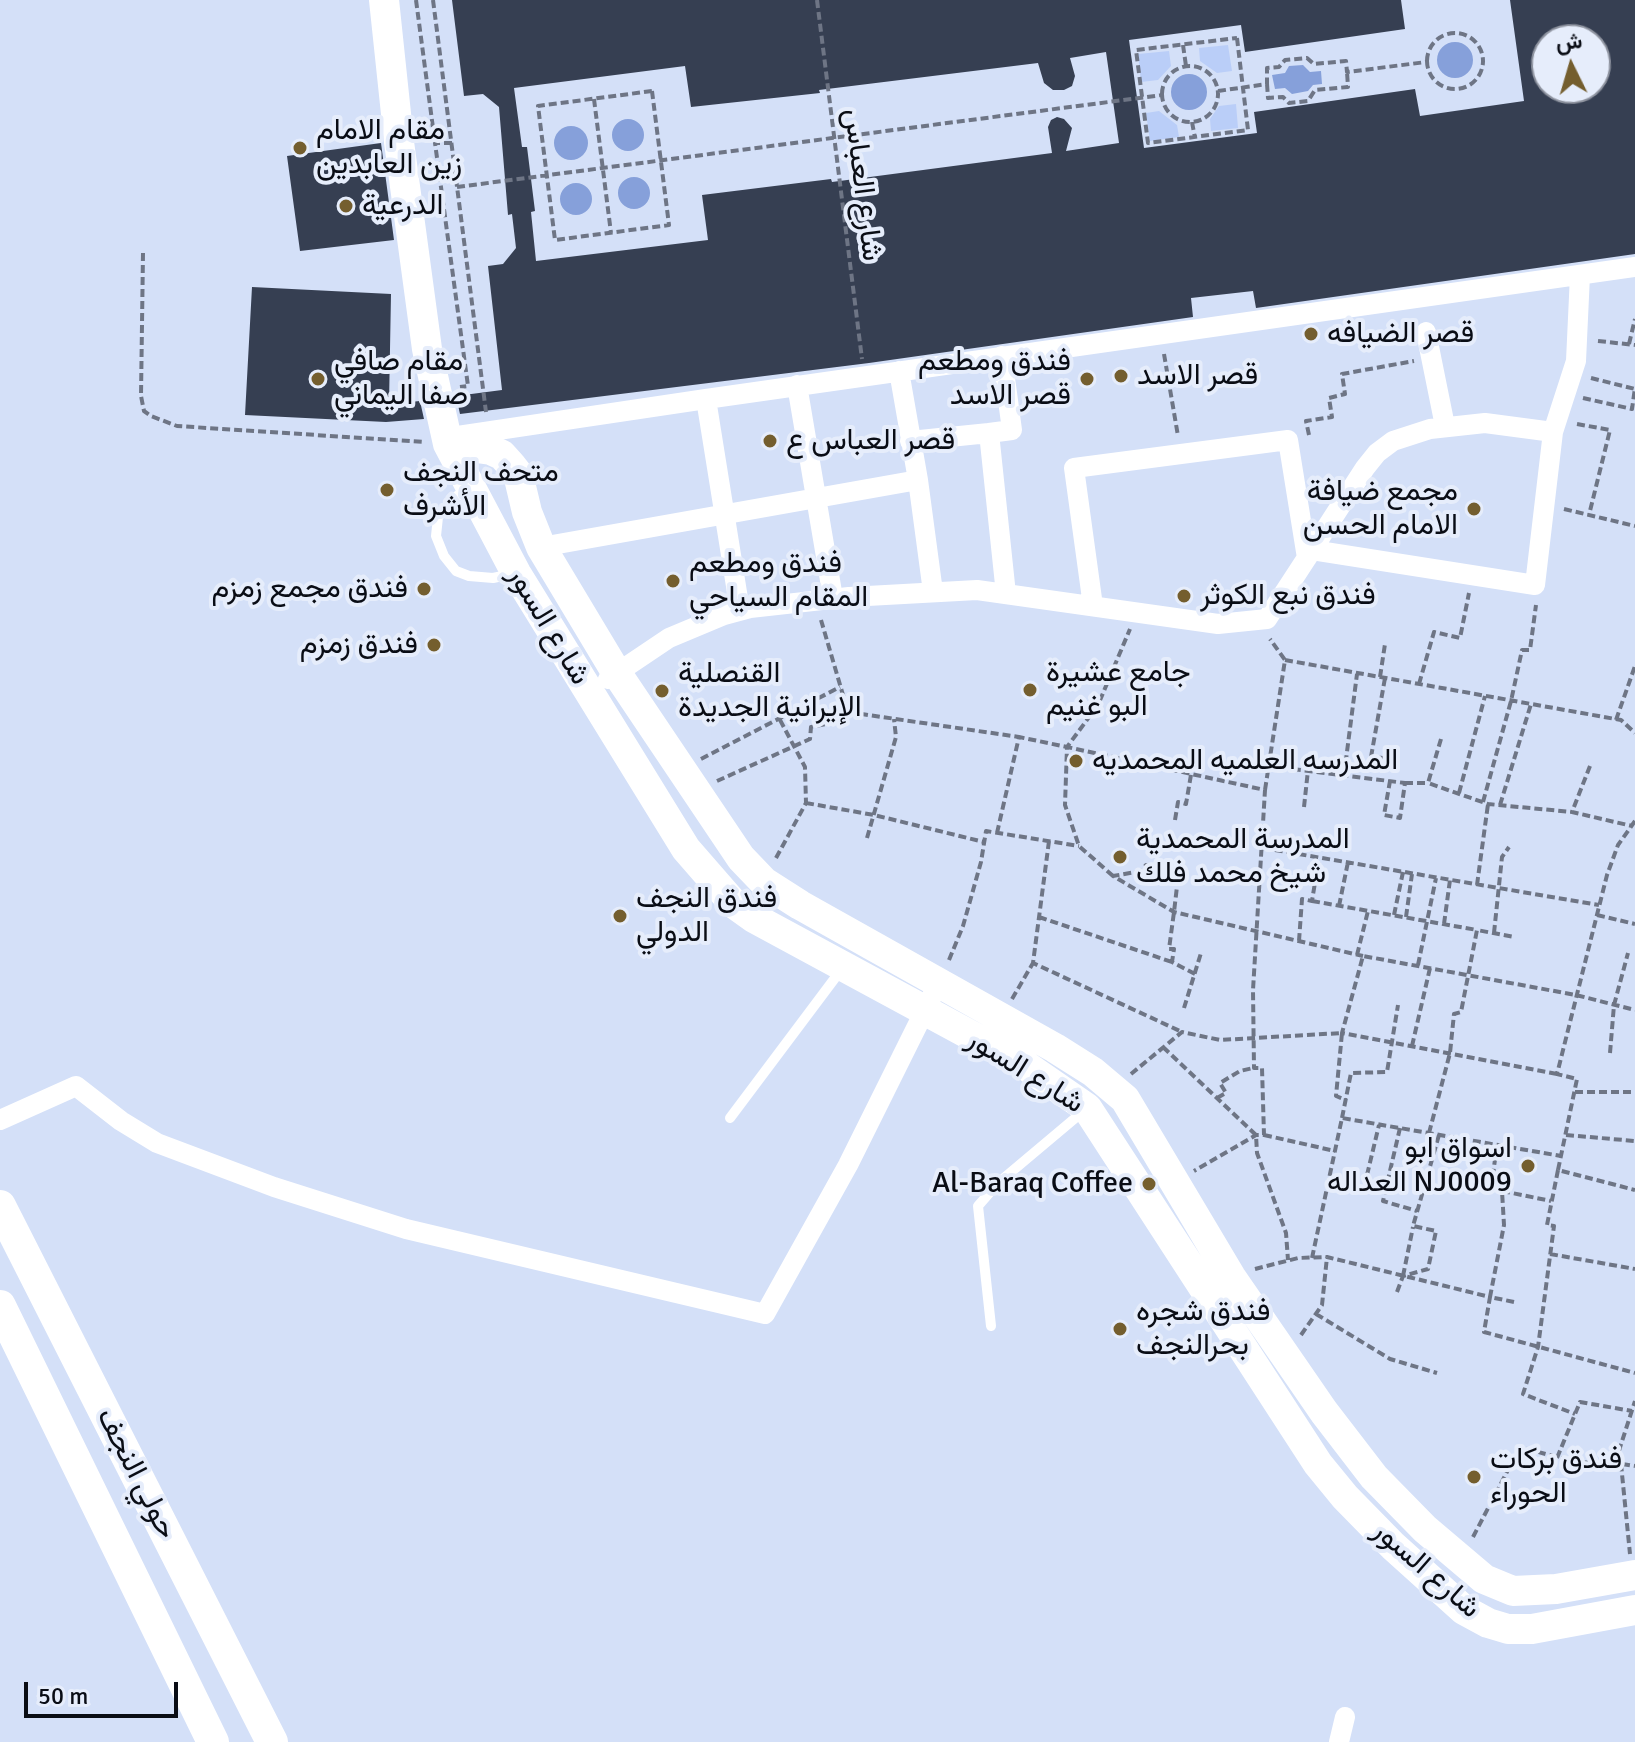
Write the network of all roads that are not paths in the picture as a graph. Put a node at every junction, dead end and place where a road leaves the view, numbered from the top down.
1 (384, 0) edge
2 (1635, 267) edge
3 (1580, 275) junction
4 (1426, 332) dead end
5 (1002, 356) junction
6 (899, 371) junction
7 (797, 385) junction
8 (706, 399) junction
9 (1445, 426) junction
10 (1555, 426) junction
11 (989, 433) junction
12 (447, 441) junction
13 (910, 441) junction
14 (918, 480) junction
15 (471, 487) junction
16 (816, 498) junction
17 (724, 514) junction
18 (541, 547) junction
19 (1309, 554) junction
20 (516, 573) junction
21 (933, 592) junction
22 (1006, 594) junction
23 (824, 599) junction
24 (1093, 606) junction
25 (740, 611) junction
26 (616, 672) junction
27 (588, 693) junction
28 (843, 968) junction
29 (939, 982) junction
30 (924, 1012) junction
31 (1087, 1108) junction
32 (730, 1118) dead end
33 (0, 1120) edge
34 (0, 1206) edge
35 (0, 1306) edge
36 (991, 1326) dead end
37 (1634, 1576) edge
38 (1635, 1610) edge
39 (1345, 1717) dead end
40 (213, 1742) edge
41 (272, 1742) edge
42 (1339, 1742) edge

1 - 12 main road, شارع السور
2 - 3 street
3 - 5 street
3 - 10 street
4 - 9 street
5 - 6 street
5 - 11 street
6 - 7 street
6 - 13 street
7 - 8 street
7 - 16 street
8 - 12 street
8 - 17 street
9 - 10 street
9 - 19 street
10 - 19 street
11 - 13 street
11 - 22 street
12 - 15 main road, شارع السور
12 - 18 main road, شارع السور
13 - 14 street
14 - 16 street
14 - 21 street
15 - 20 main road, شارع السور
15 - 20 lane
16 - 17 street
16 - 23 street
17 - 18 street
17 - 25 street
18 - 26 main road, شارع السور
19 - 24 street
19 - 24 street
20 - 27 main road, شارع السور
21 - 22 street
21 - 23 street
22 - 24 street
23 - 25 street
25 - 26 street
26 - 27 street
26 - 29 main road, شارع السور
27 - 28 main road, شارع السور
28 - 30 main road, شارع السور
28 - 32 lane
29 - 30 street
29 - 37 main road, شارع السور
30 - 31 main road, شارع السور
30 - 33 street
31 - 36 lane
31 - 38 main road, شارع السور
34 - 41 main road, حولي النجف
35 - 40 main road
39 - 42 street

